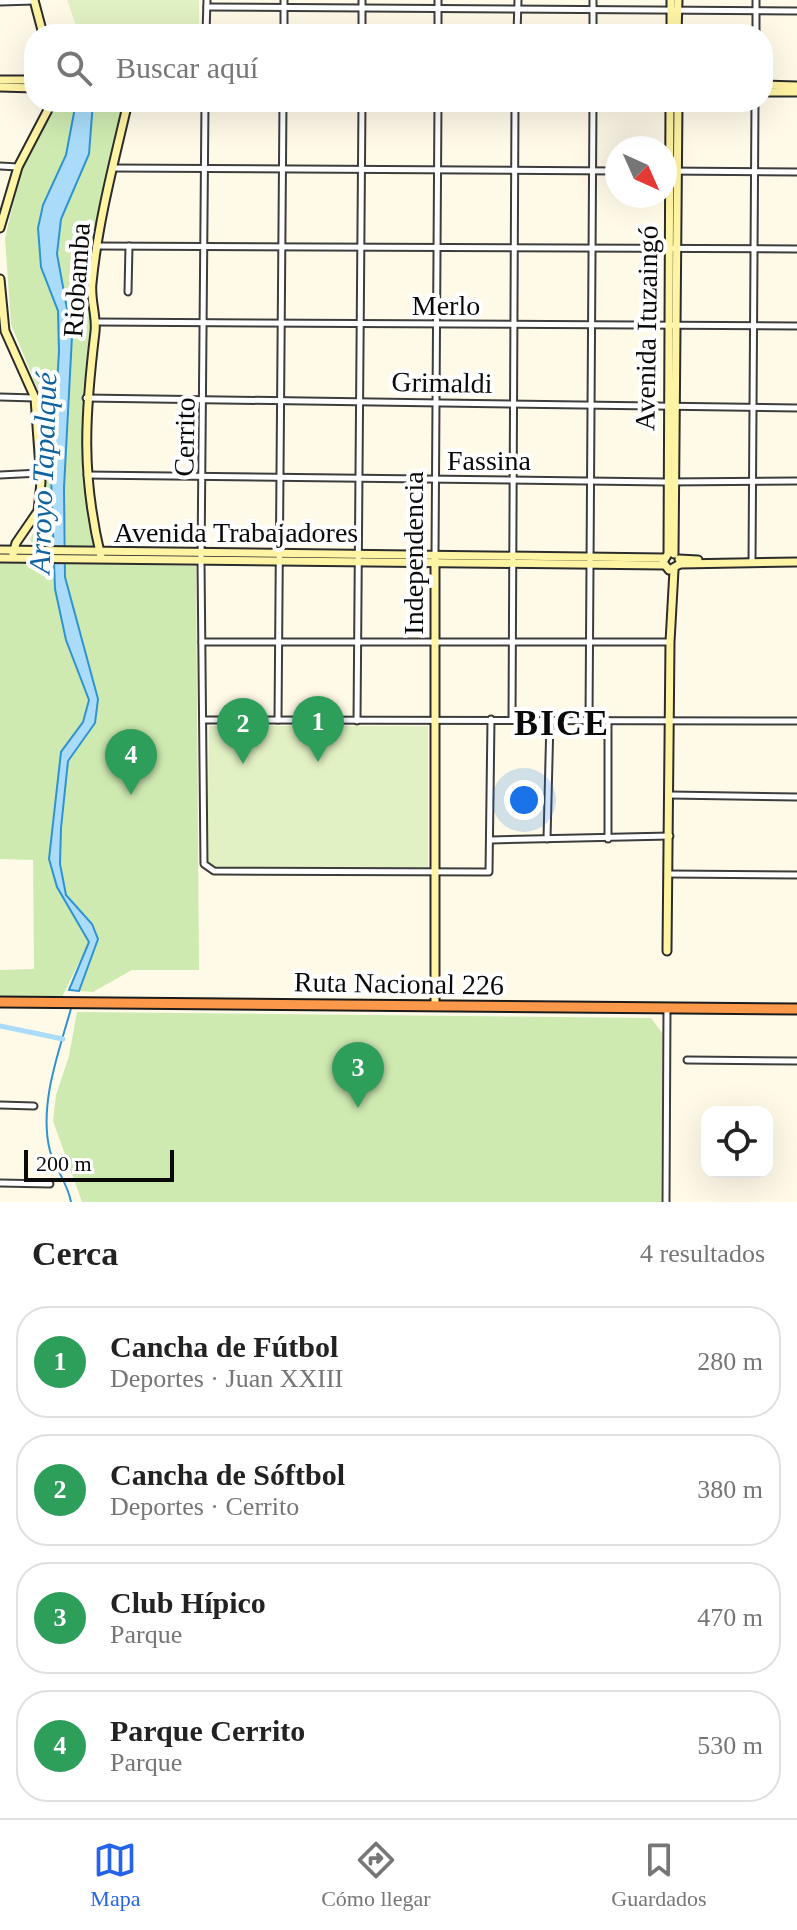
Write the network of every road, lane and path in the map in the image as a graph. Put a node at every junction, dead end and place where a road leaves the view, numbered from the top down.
1 (438, 0) edge
2 (518, 0) edge
3 (593, 0) edge
4 (671, 0) edge
5 (678, 0) edge
6 (756, 0) edge
7 (34, 1) edge
8 (0, 2) edge
9 (207, 3) edge
10 (284, 3) edge
11 (362, 3) edge
12 (438, 8) junction
13 (593, 8) junction
14 (518, 9) junction
15 (674, 10) junction
16 (756, 11) junction
17 (797, 11) edge
18 (40, 24) edge
19 (206, 24) edge
20 (284, 24) edge
21 (362, 24) edge
22 (438, 24) edge
23 (517, 24) edge
24 (593, 24) edge
25 (672, 24) edge
26 (676, 24) edge
27 (756, 24) edge
28 (0, 80) edge
29 (24, 80) edge
30 (773, 85) edge
31 (797, 86) edge
32 (0, 87) edge
33 (24, 88) edge
34 (773, 92) edge
35 (797, 92) edge
36 (47, 112) edge
37 (126, 112) edge
38 (205, 112) edge
39 (283, 112) edge
40 (362, 112) edge
41 (438, 112) edge
42 (515, 112) edge
43 (593, 112) edge
44 (670, 112) edge
45 (677, 112) edge
46 (755, 112) edge
47 (670, 136) edge
48 (675, 136) edge
49 (0, 166) edge
50 (18, 167) junction
51 (113, 168) junction
52 (361, 168) junction
53 (205, 169) junction
54 (282, 169) junction
55 (437, 169) junction
56 (514, 170) junction
57 (593, 171) junction
58 (605, 171) edge
59 (677, 171) edge
60 (755, 171) junction
61 (797, 172) edge
62 (671, 208) edge
63 (0, 228) edge
64 (361, 245) junction
65 (96, 246) junction
66 (129, 246) junction
67 (515, 246) junction
68 (205, 247) junction
69 (282, 247) junction
70 (437, 247) junction
71 (592, 248) junction
72 (672, 248) junction
73 (755, 249) junction
74 (797, 249) edge
75 (0, 279) edge
76 (128, 292) dead end
77 (2, 318) edge
78 (96, 322) junction
79 (205, 324) junction
80 (281, 324) junction
81 (360, 325) junction
82 (436, 325) junction
83 (514, 325) junction
84 (591, 326) junction
85 (672, 326) junction
86 (754, 326) junction
87 (797, 326) edge
88 (0, 397) edge
89 (35, 398) junction
90 (86, 398) junction
91 (359, 401) junction
92 (204, 402) junction
93 (281, 402) junction
94 (435, 402) junction
95 (591, 402) junction
96 (512, 403) junction
97 (671, 405) junction
98 (754, 407) junction
99 (797, 408) edge
100 (40, 473) junction
101 (0, 475) edge
102 (86, 475) junction
103 (204, 478) junction
104 (281, 479) junction
105 (357, 479) junction
106 (436, 480) junction
107 (589, 480) junction
108 (513, 481) junction
109 (753, 481) junction
110 (797, 481) edge
111 (670, 482) junction
112 (28, 529) junction
113 (0, 550) edge
114 (37, 553) junction
115 (13, 554) junction
116 (101, 556) junction
117 (201, 557) junction
118 (0, 558) edge
119 (280, 558) junction
120 (358, 558) junction
121 (435, 560) junction
122 (512, 560) junction
123 (588, 560) junction
124 (671, 562) junction
125 (752, 562) junction
126 (797, 562) edge
127 (588, 641) junction
128 (202, 642) junction
129 (279, 642) junction
130 (512, 642) junction
131 (670, 642) junction
132 (357, 643) junction
133 (435, 643) junction
134 (434, 719) junction
135 (491, 719) junction
136 (512, 719) junction
137 (204, 720) junction
138 (278, 720) junction
139 (550, 720) junction
140 (589, 720) junction
141 (357, 721) junction
142 (608, 721) junction
143 (797, 721) edge
144 (669, 722) junction
145 (670, 795) junction
146 (797, 797) edge
147 (670, 836) junction
148 (547, 839) junction
149 (608, 839) junction
150 (491, 840) junction
151 (433, 874) junction
152 (669, 874) junction
153 (797, 875) edge
154 (667, 951) dead end
155 (0, 1002) edge
156 (435, 1005) junction
157 (667, 1008) junction
158 (797, 1009) edge
159 (687, 1060) dead end
160 (797, 1061) edge
161 (0, 1105) edge
162 (34, 1106) dead end
163 (0, 1183) edge
164 (50, 1184) dead end
165 (666, 1202) edge

1 - 12 street
2 - 14 street
3 - 13 street
4 - 15 main road
5 - 15 main road
6 - 16 street
7 - 8 street
7 - 18 main road
9 - 10 street
9 - 19 street
10 - 11 street
10 - 20 street
11 - 12 street
11 - 21 street
12 - 14 street
12 - 22 street
13 - 14 street
13 - 15 street
13 - 24 street
14 - 23 street
15 - 16 street
15 - 25 main road
15 - 26 main road
16 - 17 street
16 - 27 street
28 - 29 main road
30 - 31 main road
32 - 33 main road
34 - 35 main road
36 - 50 main road
37 - 51 main road, Riobamba
38 - 53 street, Cerrito
39 - 54 street
40 - 52 street
41 - 55 street, Independencia
42 - 56 street
43 - 57 street
44 - 47 main road, Avenida Ituzaingó
45 - 48 main road, Avenida Ituzaingó
46 - 60 street
49 - 50 street
50 - 63 main road
51 - 53 street
51 - 65 main road, Riobamba
52 - 54 street
52 - 55 street
52 - 64 street
53 - 54 street
53 - 68 street, Cerrito
54 - 69 street
55 - 56 street
55 - 70 street, Independencia
56 - 57 street
56 - 67 street
57 - 58 street
57 - 71 street
59 - 60 street
60 - 61 street
60 - 73 street
62 - 72 main road, Avenida Ituzaingó
64 - 69 street
64 - 70 street
64 - 81 street
65 - 66 street
65 - 78 main road, Riobamba
66 - 68 street
66 - 76 street
67 - 70 street
67 - 71 street
67 - 83 street
68 - 69 street
68 - 79 street, Cerrito
69 - 80 street
70 - 82 street, Independencia
71 - 72 street
71 - 84 street
72 - 73 street
72 - 85 main road, Avenida Ituzaingó
73 - 74 street
73 - 86 street
75 - 77 main road
77 - 89 main road
78 - 79 street, Merlo
78 - 90 main road, Riobamba
79 - 80 street, Merlo
79 - 92 street, Cerrito
80 - 81 street, Merlo
80 - 93 street
81 - 82 street, Merlo
81 - 91 street
82 - 83 street, Merlo
82 - 94 street, Independencia
83 - 84 street, Merlo
83 - 96 street
84 - 85 street, Merlo
84 - 95 street
85 - 86 street, Merlo
85 - 97 main road, Avenida Ituzaingó
86 - 87 street, Merlo
86 - 98 street
88 - 89 street
89 - 100 main road
90 - 92 street, Grimaldi
90 - 102 main road, Riobamba
91 - 93 street, Grimaldi
91 - 94 street, Grimaldi
91 - 105 street
92 - 93 street, Grimaldi
92 - 103 street, Cerrito
93 - 104 street
94 - 96 street, Grimaldi
94 - 106 street, Independencia
95 - 96 street, Grimaldi
95 - 97 street, Grimaldi
95 - 107 street
96 - 108 street
97 - 98 street, Grimaldi
97 - 111 main road, Avenida Ituzaingó
98 - 99 street, Grimaldi
98 - 109 street
100 - 101 street
100 - 112 main road
102 - 103 street, Fassina
102 - 116 main road, Riobamba
103 - 104 street, Fassina
103 - 117 street, Cerrito
104 - 105 street, Fassina
104 - 119 street
105 - 106 street, Fassina
105 - 120 street
106 - 108 street, Fassina
106 - 121 street, Independencia
107 - 108 street, Fassina
107 - 111 street, Fassina
107 - 123 street
108 - 122 street
109 - 110 street, Fassina
109 - 111 street, Fassina
109 - 125 street
111 - 124 main road, Avenida Ituzaingó
112 - 114 main road
112 - 115 main road
113 - 115 main road, Avenida Trabajadores
114 - 115 main road, Avenida Trabajadores
114 - 116 main road, Avenida Trabajadores
115 - 118 main road, Avenida Trabajadores
116 - 117 main road, Avenida Trabajadores
117 - 119 main road, Avenida Trabajadores
117 - 128 street, Cerrito
119 - 120 main road, Avenida Trabajadores
119 - 129 street
120 - 121 main road, Avenida Trabajadores
120 - 132 street
121 - 122 main road, Avenida Trabajadores
121 - 133 main road, Independencia
122 - 123 main road, Avenida Trabajadores
122 - 130 street
123 - 124 main road, Avenida Trabajadores
123 - 127 street
124 - 125 main road, Avenida Trabajadores
124 - 131 main road, Avenida Ituzaingó
125 - 126 main road, Avenida Trabajadores
127 - 130 street
127 - 131 street
127 - 140 street
128 - 129 street
128 - 137 street, Cerrito
129 - 132 street
129 - 138 street
130 - 133 street
130 - 136 street
131 - 144 main road, Avenida Ituzaingó
132 - 133 street
132 - 141 street
133 - 134 main road, Independencia
134 - 135 street
134 - 141 street
134 - 151 main road, Independencia
135 - 136 street
135 - 150 street
136 - 139 street
137 - 138 street
137 - 151 street, Cerrito
138 - 141 street
139 - 140 street
139 - 148 street
140 - 142 street
142 - 144 street
142 - 149 street
143 - 144 street
144 - 145 main road, Avenida Ituzaingó
145 - 146 street
145 - 147 main road, Avenida Ituzaingó
147 - 149 street
147 - 152 main road, Avenida Ituzaingó
148 - 149 street
148 - 150 street
150 - 151 street
151 - 156 main road, Independencia
152 - 153 street
152 - 154 main road, Avenida Ituzaingó
155 - 156 highway, Ruta Nacional 226
156 - 157 highway, Ruta Nacional 226
157 - 158 highway, Ruta Nacional 226
157 - 165 street
159 - 160 street
161 - 162 street
163 - 164 street

